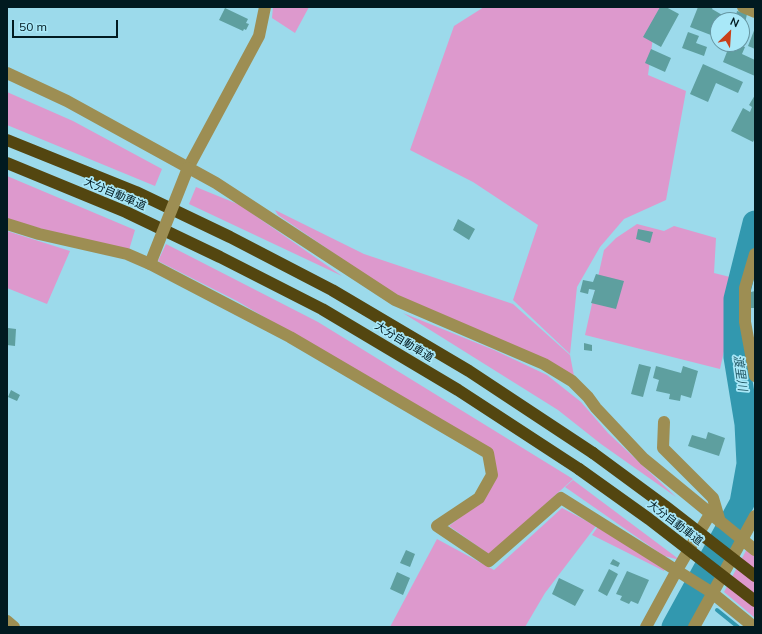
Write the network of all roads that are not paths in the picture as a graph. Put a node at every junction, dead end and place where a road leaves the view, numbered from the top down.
1 (266, 7) edge
2 (743, 7) edge
3 (755, 12) edge
4 (7, 73) edge
5 (7, 140) edge
6 (7, 163) edge
7 (188, 168) junction
8 (7, 224) edge
9 (755, 254) edge
10 (150, 264) junction
11 (755, 376) edge
12 (664, 422) dead end
13 (710, 514) junction
14 (755, 516) edge
15 (721, 523) junction
16 (740, 538) junction
17 (755, 550) edge
18 (677, 570) junction
19 (755, 576) edge
20 (711, 593) junction
21 (755, 601) edge
22 (7, 621) edge
23 (14, 627) edge
24 (646, 627) edge
25 (694, 627) edge
26 (754, 627) edge

1 - 7 street
2 - 3 street
4 - 7 street
5 - 19 highway, 大分自動車道, bridge
6 - 21 highway, 大分自動車道, bridge
7 - 10 street, bridge
7 - 13 street
8 - 10 street
9 - 11 street
10 - 18 street
12 - 15 street
13 - 15 street
13 - 18 street
14 - 16 street
15 - 16 street
16 - 17 street
16 - 20 street
18 - 20 street
18 - 24 street
20 - 25 street
20 - 26 street
22 - 23 street

